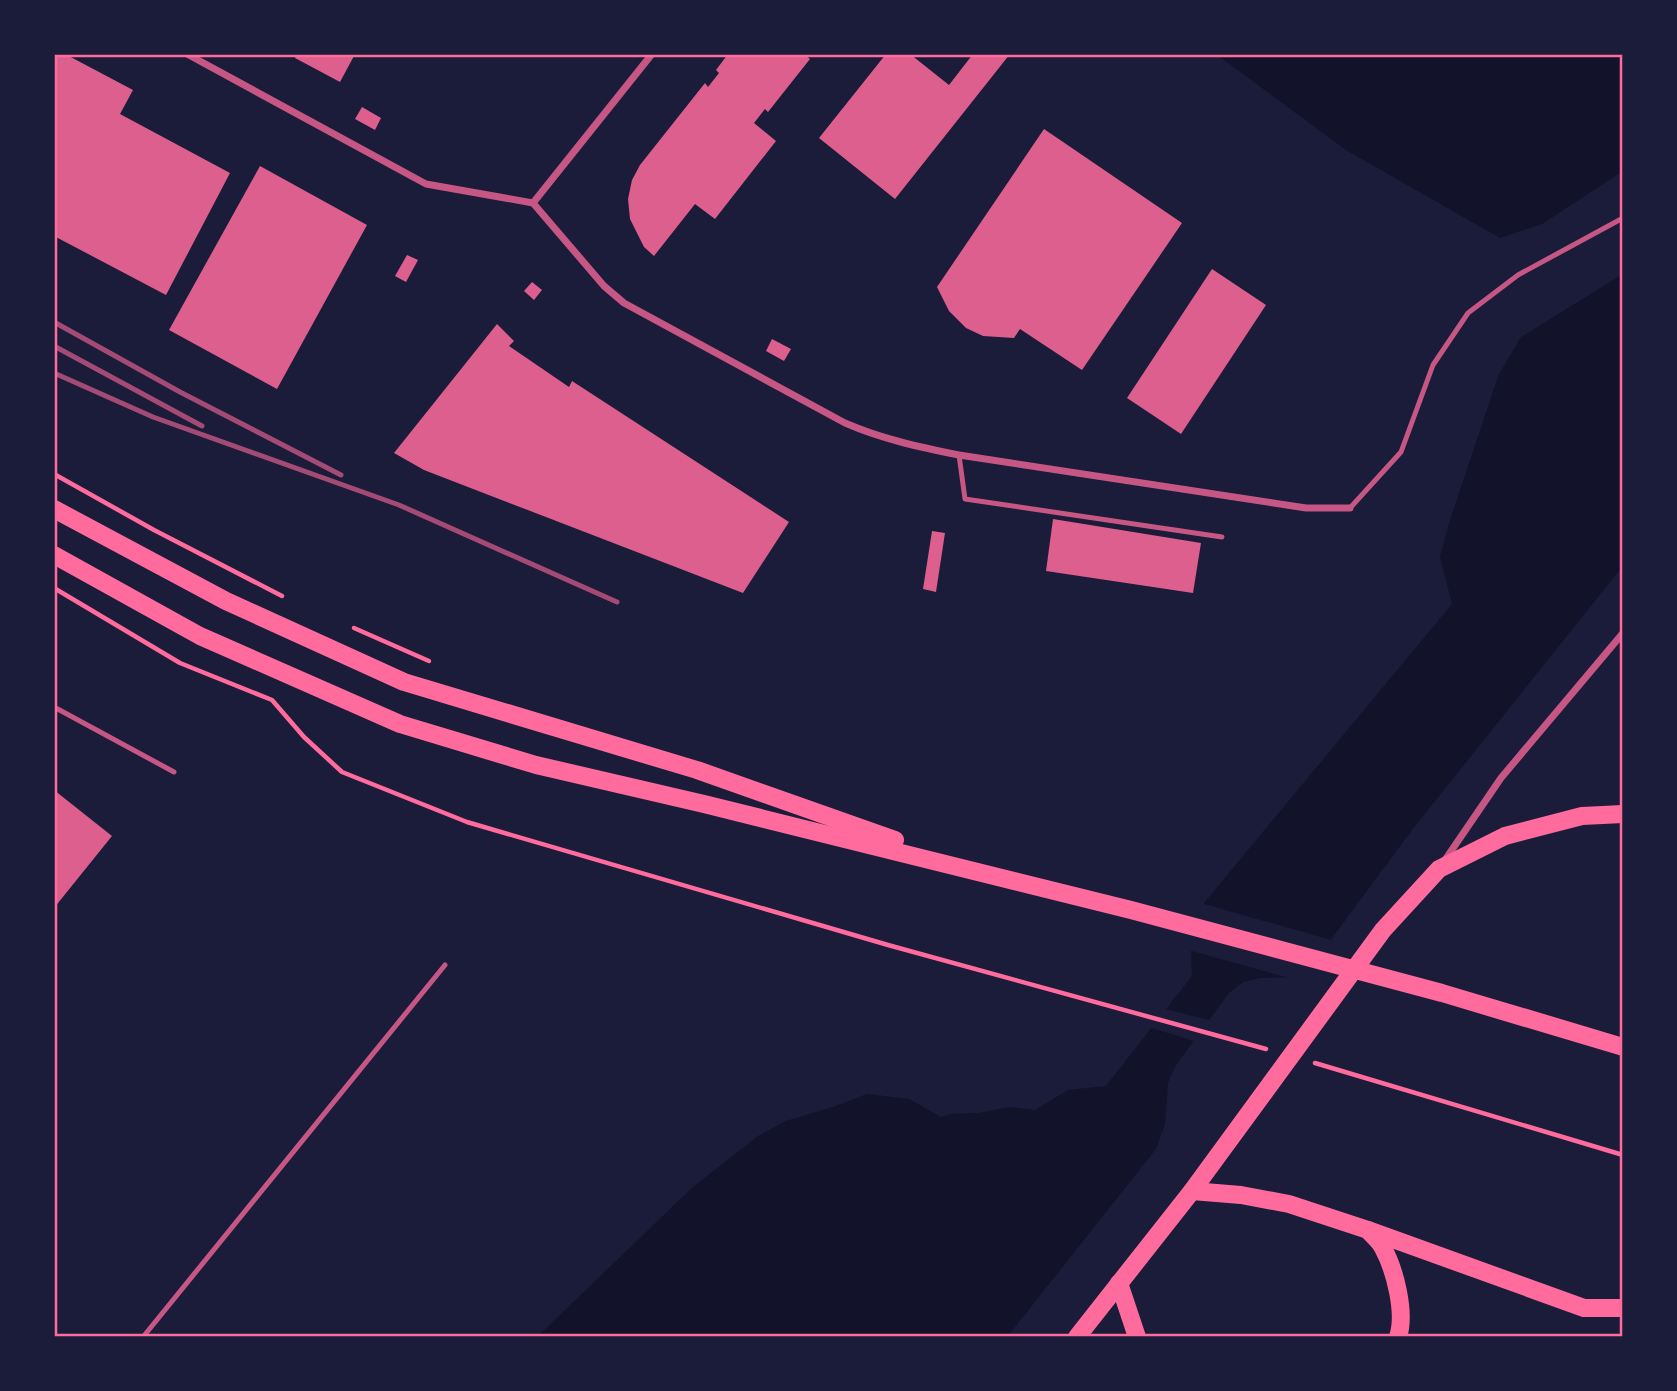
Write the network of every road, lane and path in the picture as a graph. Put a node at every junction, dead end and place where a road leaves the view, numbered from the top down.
1 (187, 54) edge
2 (652, 54) edge
3 (533, 203) junction
4 (1623, 218) edge
5 (958, 455) junction
6 (54, 474) edge
7 (1350, 508) joint
8 (54, 509) edge
9 (1222, 537) dead end
10 (54, 555) edge
11 (54, 589) edge
12 (288, 598) dead end
13 (347, 625) dead end
14 (1623, 633) edge
15 (431, 661) dead end
16 (54, 707) edge
17 (174, 772) dead end
18 (1623, 814) edge
19 (1439, 869) junction
20 (995, 875) junction
21 (445, 965) dead end
22 (1236, 1041) dead end
23 (1623, 1047) edge
24 (1342, 1070) dead end
25 (1623, 1155) edge
26 (1192, 1191) junction
27 (1368, 1230) junction
28 (1119, 1283) junction
29 (1623, 1308) edge
30 (143, 1337) edge
31 (1077, 1337) edge
32 (1137, 1337) edge
33 (1398, 1337) edge

1 - 3 street
2 - 3 street
3 - 5 street
4 - 7 lane
5 - 7 street
5 - 9 lane
6 - 12 path
8 - 20 main road
10 - 20 main road
11 - 22 path
13 - 15 path
14 - 19 street
16 - 17 lane
18 - 19 main road
19 - 26 main road
20 - 23 main road
21 - 30 lane
24 - 25 path
26 - 27 main road
26 - 28 main road
27 - 29 main road
27 - 33 main road
28 - 31 main road
28 - 32 main road

